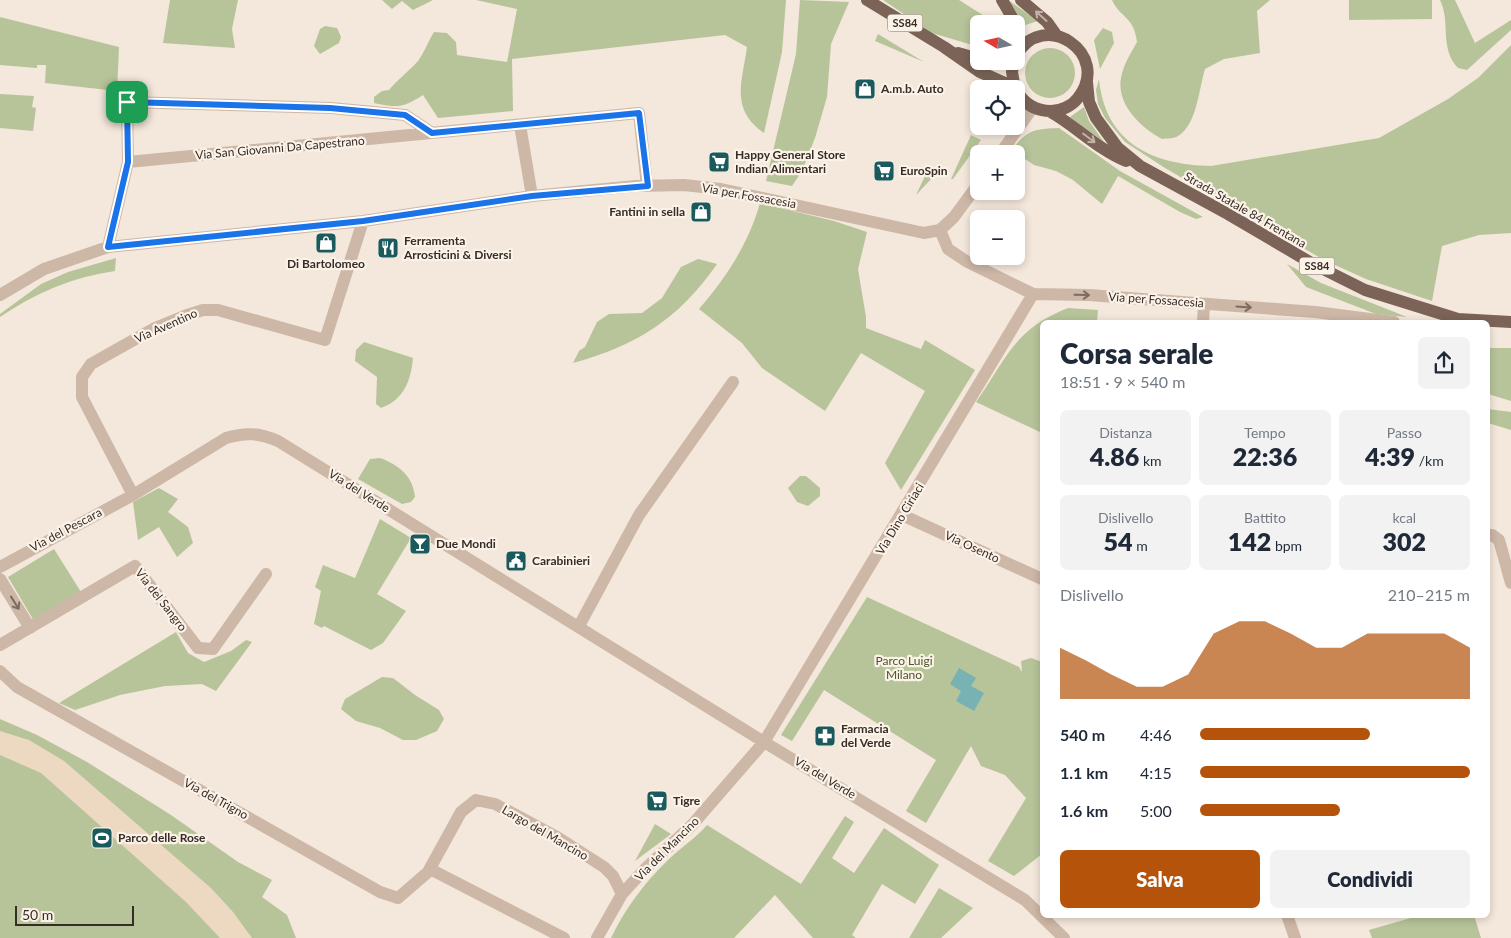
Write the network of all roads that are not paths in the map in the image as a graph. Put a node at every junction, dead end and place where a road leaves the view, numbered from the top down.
1 (867, 0) edge
2 (1002, 0) edge
3 (1021, 0) edge
4 (1011, 15) edge
5 (1057, 36) junction
6 (1025, 46) edge
7 (944, 47) junction
8 (970, 56) edge
9 (996, 80) edge
10 (1086, 82) junction
11 (1025, 102) edge
12 (1033, 107) junction
13 (1049, 111) junction
14 (520, 125) junction
15 (432, 133) junction
16 (1006, 145) edge
17 (128, 162) junction
18 (1140, 166) junction
19 (648, 186) junction
20 (970, 195) edge
21 (532, 196) junction
22 (363, 221) junction
23 (940, 230) junction
24 (108, 247) junction
25 (1034, 294) junction
26 (0, 295) edge
27 (1204, 304) junction
28 (1203, 320) edge
29 (1378, 320) edge
30 (1451, 320) edge
31 (1490, 322) edge
32 (1511, 322) edge
33 (733, 382) dead end
34 (133, 495) junction
35 (902, 515) junction
36 (1490, 535) edge
37 (0, 567) edge
38 (266, 574) dead end
39 (1040, 578) edge
40 (0, 579) edge
41 (1511, 583) edge
42 (579, 626) junction
43 (30, 628) junction
44 (0, 645) edge
45 (0, 671) edge
46 (764, 742) junction
47 (430, 869) junction
48 (622, 894) junction
49 (1040, 915) edge
50 (1043, 918) edge
51 (1288, 918) edge
52 (564, 938) edge
53 (597, 938) edge
54 (1064, 938) edge
55 (1295, 938) edge

1 - 7 main road, SS84
2 - 4 main road
5 -> 3 main road
5 - 6 main road
5 - 10 main road
7 - 8 main road, SS84
7 - 9 main road, SS84
10 - 13 main road
10 - 18 main road, Strada Statale 84 Frentana / SS84
11 - 12 main road
12 - 13 main road
12 - 16 street
13 -> 18 main road, Strada Statale 84 Frentana / SS84
14 - 15 street, Via San Giovanni Da Capestrano
14 - 19 street, Via San Giovanni Da Capestrano
14 - 21 street
15 - 17 street, Via San Giovanni Da Capestrano
15 - 17 street
17 - 24 street
18 - 30 main road, Strada Statale 84 Frentana / SS84
19 - 21 street, Via per Fossacesia
19 - 23 street, Via per Fossacesia
20 - 23 street
21 - 22 street, Via per Fossacesia
22 - 24 street, Via per Fossacesia
22 - 34 street, Via Aventino
23 - 25 street, Via per Fossacesia
24 - 26 street, Via per Fossacesia
25 -> 27 street, Via per Fossacesia
25 - 35 street, Via Dino Ciriaci
27 - 28 street
27 -> 29 street, Via per Fossacesia
31 - 32 main road, Strada Statale 84 Frentana / SS84
33 - 42 street
34 - 37 street, Via del Pescara
34 - 42 street, Via del Verde
35 - 39 street, Via Osento
35 - 46 street, Via Dino Ciriaci
36 - 41 street
38 - 43 street, Via del Sangro
40 -> 43 street
42 - 46 street, Via del Verde
43 - 44 street, Via del Sangro
45 - 47 street, Via del Trigno
46 - 48 street, Via del Mancino
46 - 49 street, Via del Verde
47 - 48 street, Largo del Mancino
47 - 52 street
48 - 53 street, Via del Mancino
50 - 54 street, Via del Verde
51 - 55 street

